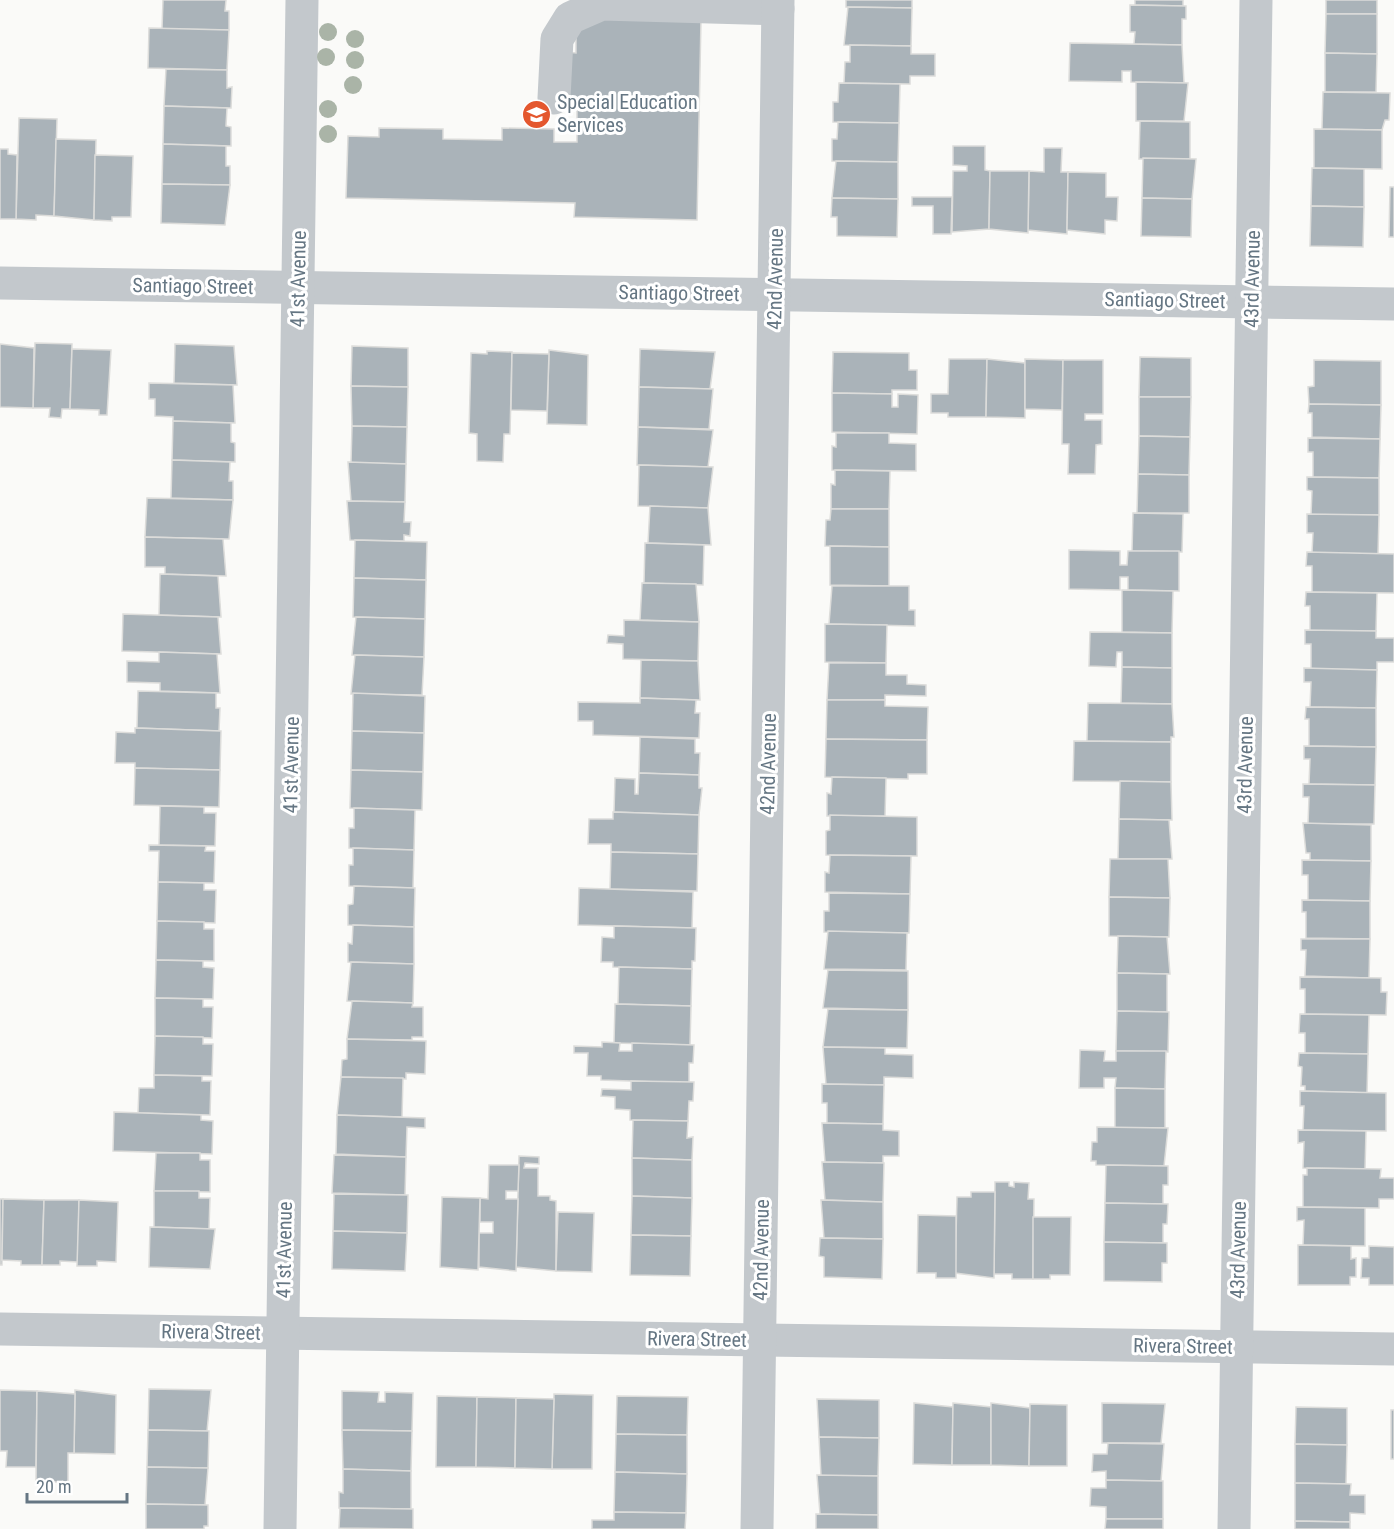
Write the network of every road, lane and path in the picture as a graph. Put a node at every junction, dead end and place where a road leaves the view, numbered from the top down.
1 (302, 0) edge
2 (1256, 0) edge
3 (778, 5) edge
4 (554, 98) dead end
5 (0, 284) edge
6 (298, 288) junction
7 (774, 295) junction
8 (1252, 302) junction
9 (1394, 304) edge
10 (0, 1329) edge
11 (283, 1333) junction
12 (760, 1340) junction
13 (1237, 1347) junction
14 (1394, 1349) edge
15 (280, 1529) edge
16 (757, 1529) edge
17 (1234, 1529) edge

1 - 6 street, 41st Avenue
2 - 8 street, 43rd Avenue
3 - 4 street
3 - 7 street, 42nd Avenue
5 - 6 street, Santiago Street
6 - 7 street, Santiago Street
6 - 11 street, 41st Avenue
7 - 8 street, Santiago Street
7 - 12 street, 42nd Avenue
8 - 9 street, Santiago Street
8 - 13 street, 43rd Avenue
10 - 11 street, Rivera Street
11 - 12 street, Rivera Street
11 - 15 street, 41st Avenue
12 - 13 street, Rivera Street
12 - 16 street, 42nd Avenue
13 - 14 street, Rivera Street
13 - 17 street, 43rd Avenue

